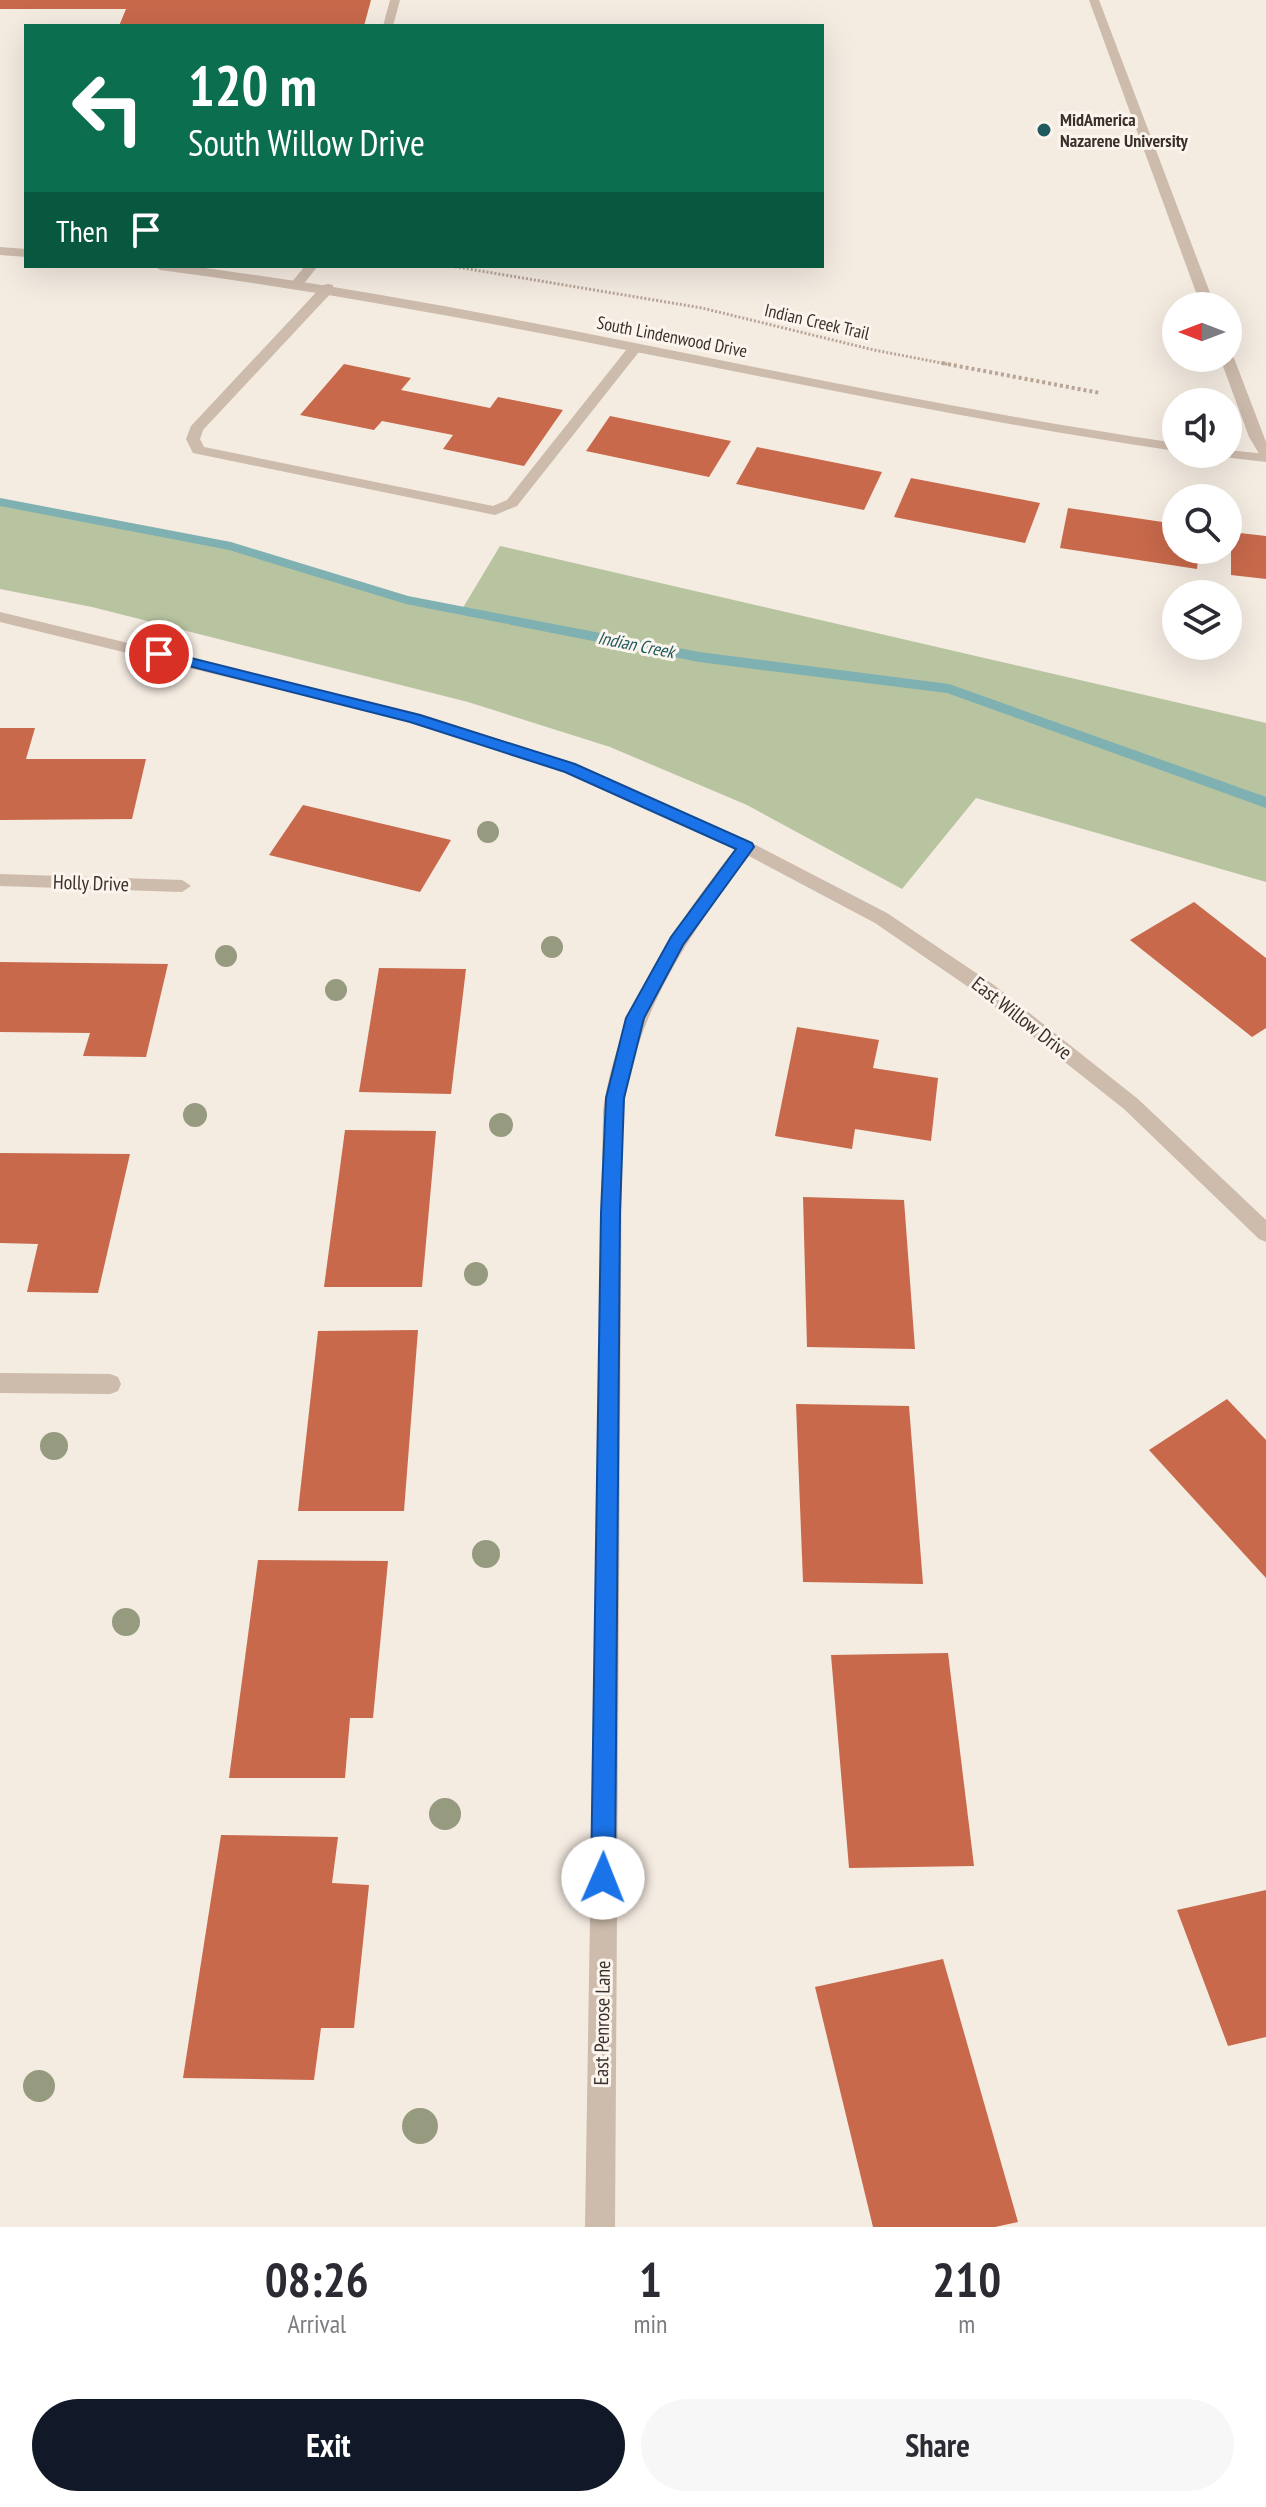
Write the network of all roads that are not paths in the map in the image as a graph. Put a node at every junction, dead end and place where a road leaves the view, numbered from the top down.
1 (395, 0) edge
2 (1094, 0) edge
3 (389, 24) edge
4 (0, 251) edge
5 (24, 253) edge
6 (176, 268) edge
7 (310, 268) edge
8 (297, 283) junction
9 (328, 288) junction
10 (1203, 292) edge
11 (635, 348) junction
12 (1232, 372) edge
13 (1162, 445) edge
14 (1242, 455) edge
15 (1266, 456) edge
16 (0, 617) edge
17 (746, 847) junction
18 (0, 880) edge
19 (182, 886) dead end
20 (1266, 1233) edge
21 (0, 1383) edge
22 (110, 1384) dead end
23 (600, 2227) edge

1 - 3 street
2 - 10 street
4 - 5 street
6 - 8 street, South Lindenwood Drive
7 - 8 street
8 - 9 street, South Lindenwood Drive
9 - 11 street, South Lindenwood Drive
9 - 11 street
11 - 13 street, South Lindenwood Drive
12 - 15 street
14 - 15 street
16 - 17 street, East Willow Drive
17 - 20 street, East Willow Drive
17 - 23 street, East Penrose Lane
18 - 19 street, Holly Drive
21 - 22 street

